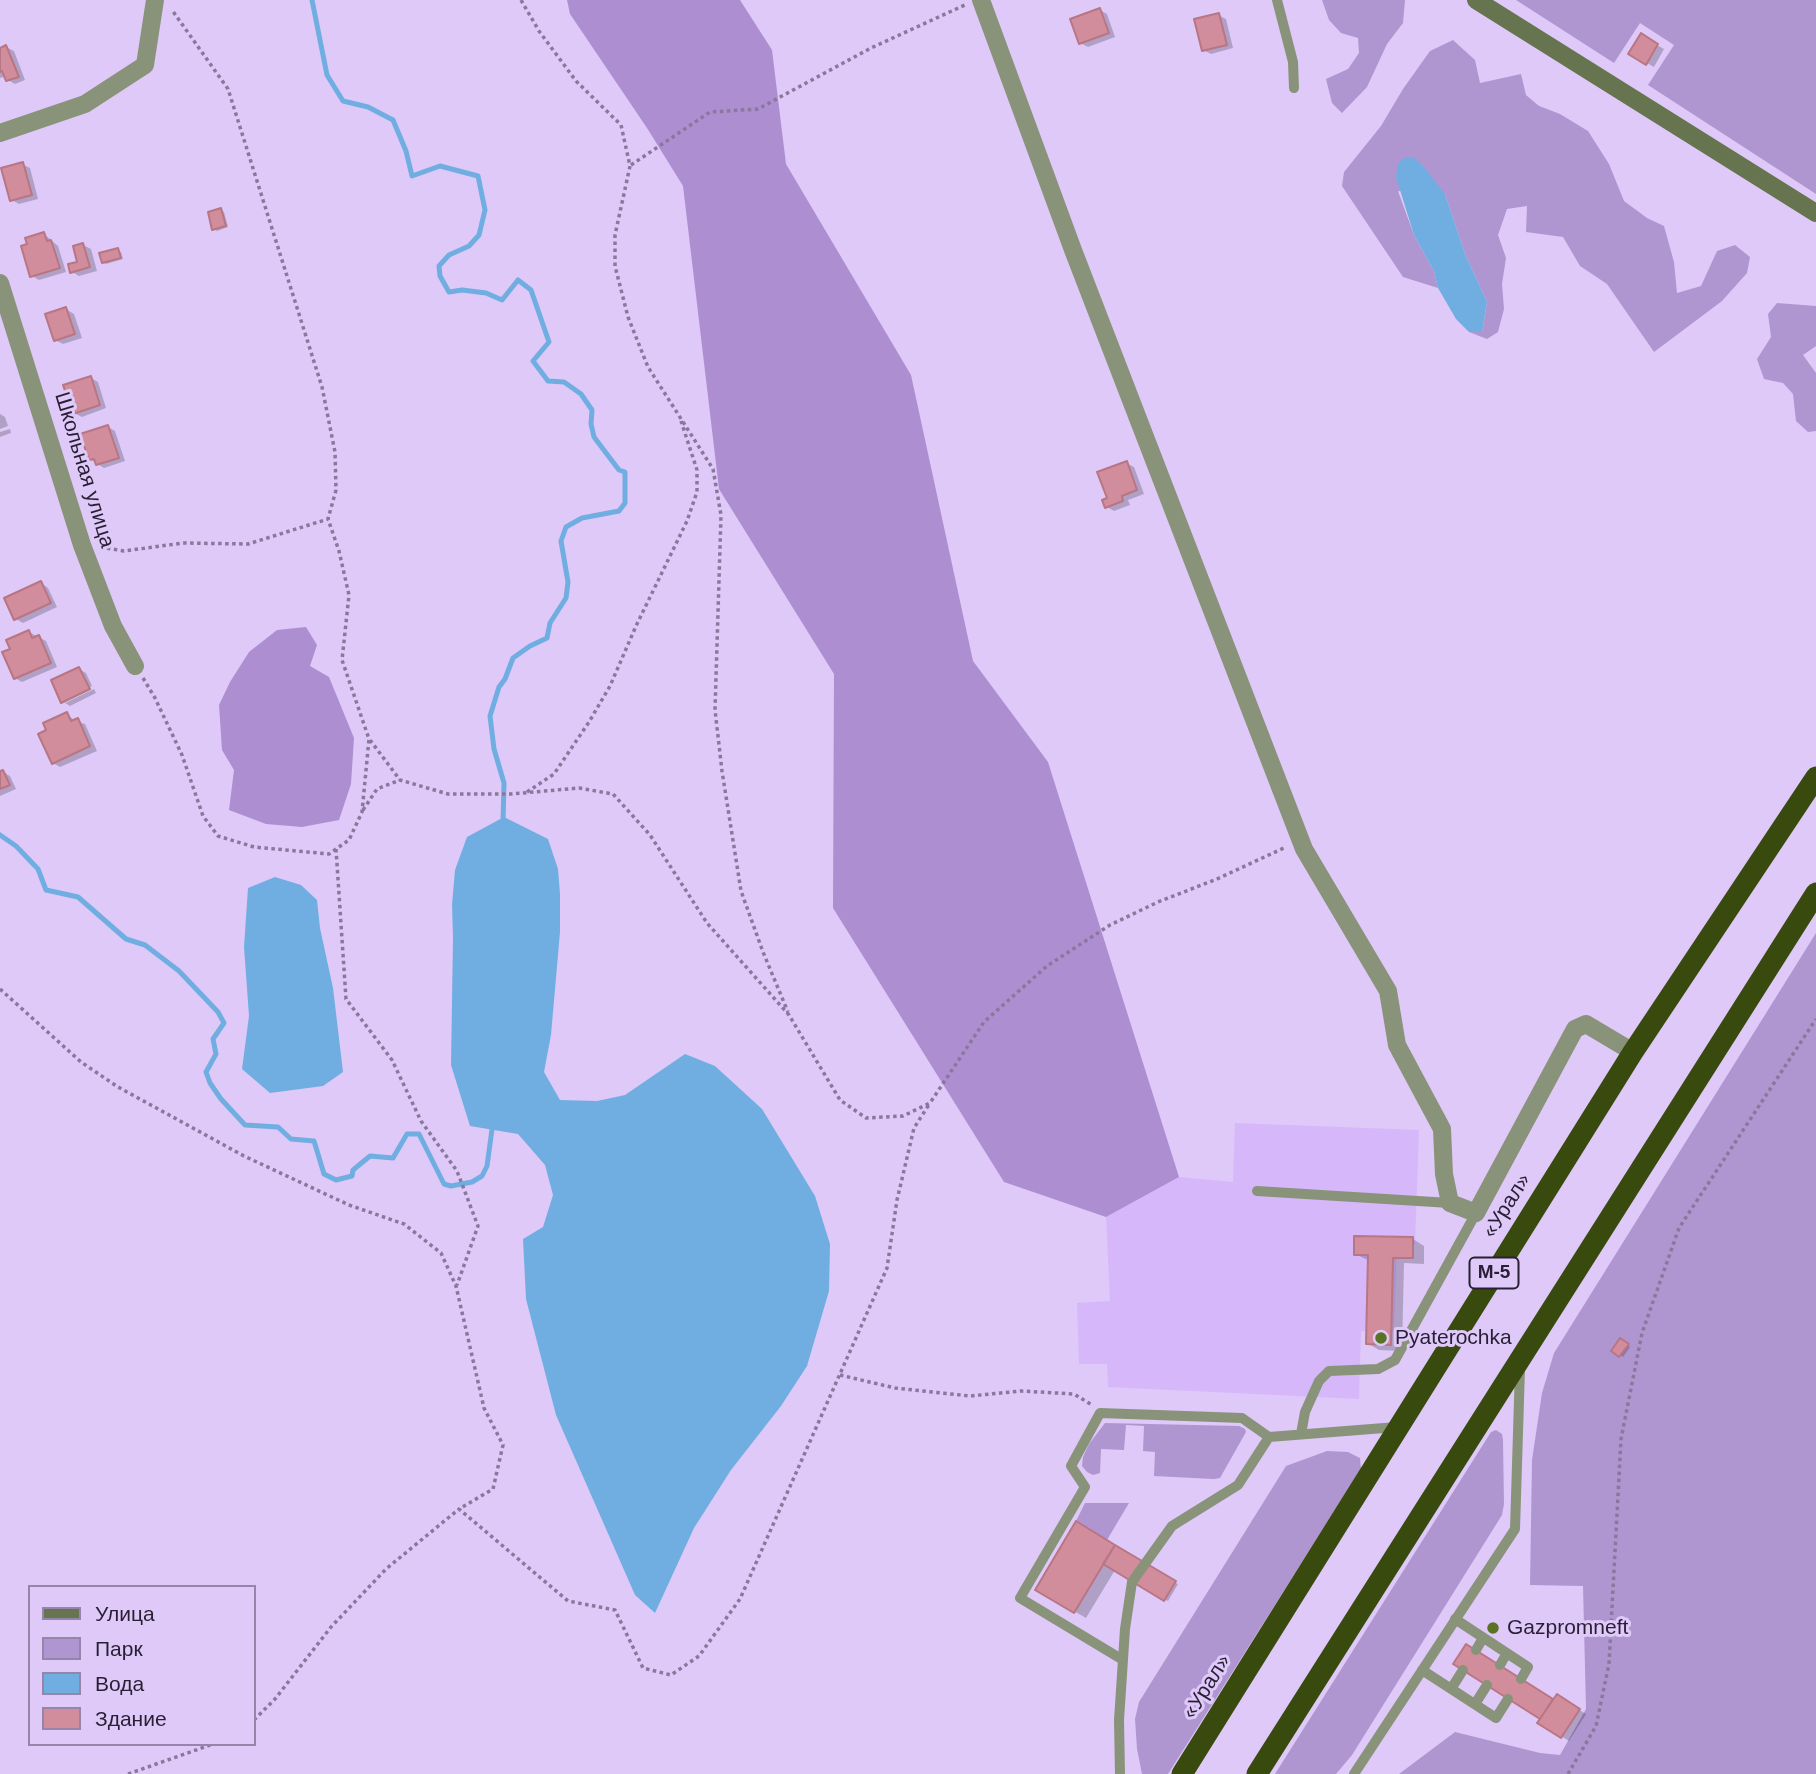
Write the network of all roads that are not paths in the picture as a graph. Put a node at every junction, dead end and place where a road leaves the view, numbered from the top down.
1 (155, 0) edge
2 (981, 0) edge
3 (1277, 0) edge
4 (1476, 0) edge
5 (1294, 88) dead end
6 (0, 133) edge
7 (1816, 213) edge
8 (0, 283) edge
9 (135, 666) road end
10 (1816, 777) edge
11 (1816, 893) edge
12 (1633, 1052) junction
13 (1257, 1191) dead end
14 (1450, 1203) junction
15 (1476, 1213) junction
16 (1521, 1362) junction
17 (1398, 1427) junction
18 (1301, 1434) junction
19 (1269, 1437) junction
20 (1455, 1619) junction
21 (1483, 1637) junction
22 (1476, 1650) dead end
23 (1507, 1653) junction
24 (1123, 1660) junction
25 (1500, 1665) dead end
26 (1422, 1670) junction
27 (1463, 1670) dead end
28 (1521, 1679) dead end
29 (1487, 1685) dead end
30 (1451, 1689) junction
31 (1508, 1699) dead end
32 (1475, 1704) junction
33 (1120, 1774) edge
34 (1182, 1774) edge
35 (1258, 1774) edge
36 (1354, 1774) edge

1 - 6 street
2 - 14 street
3 - 5 lane
4 - 7 main road
8 - 9 street, Школьная улица
10 - 12 highway, «Урал» / М-5
11 - 16 highway
12 - 15 street
12 - 17 highway, «Урал» / М-5
13 - 14 lane
14 - 15 street
15 - 18 lane
16 - 20 lane
16 - 35 highway
17 - 18 lane
17 - 34 highway, «Урал» / М-5
18 - 19 lane
19 - 24 lane
19 - 24 lane
20 - 21 lane
20 - 26 lane
21 - 22 lane
21 - 23 lane
23 - 25 lane
23 - 28 lane
24 - 33 lane
26 - 30 lane
26 - 36 lane
27 - 30 lane
29 - 32 lane
30 - 32 lane
31 - 32 lane

